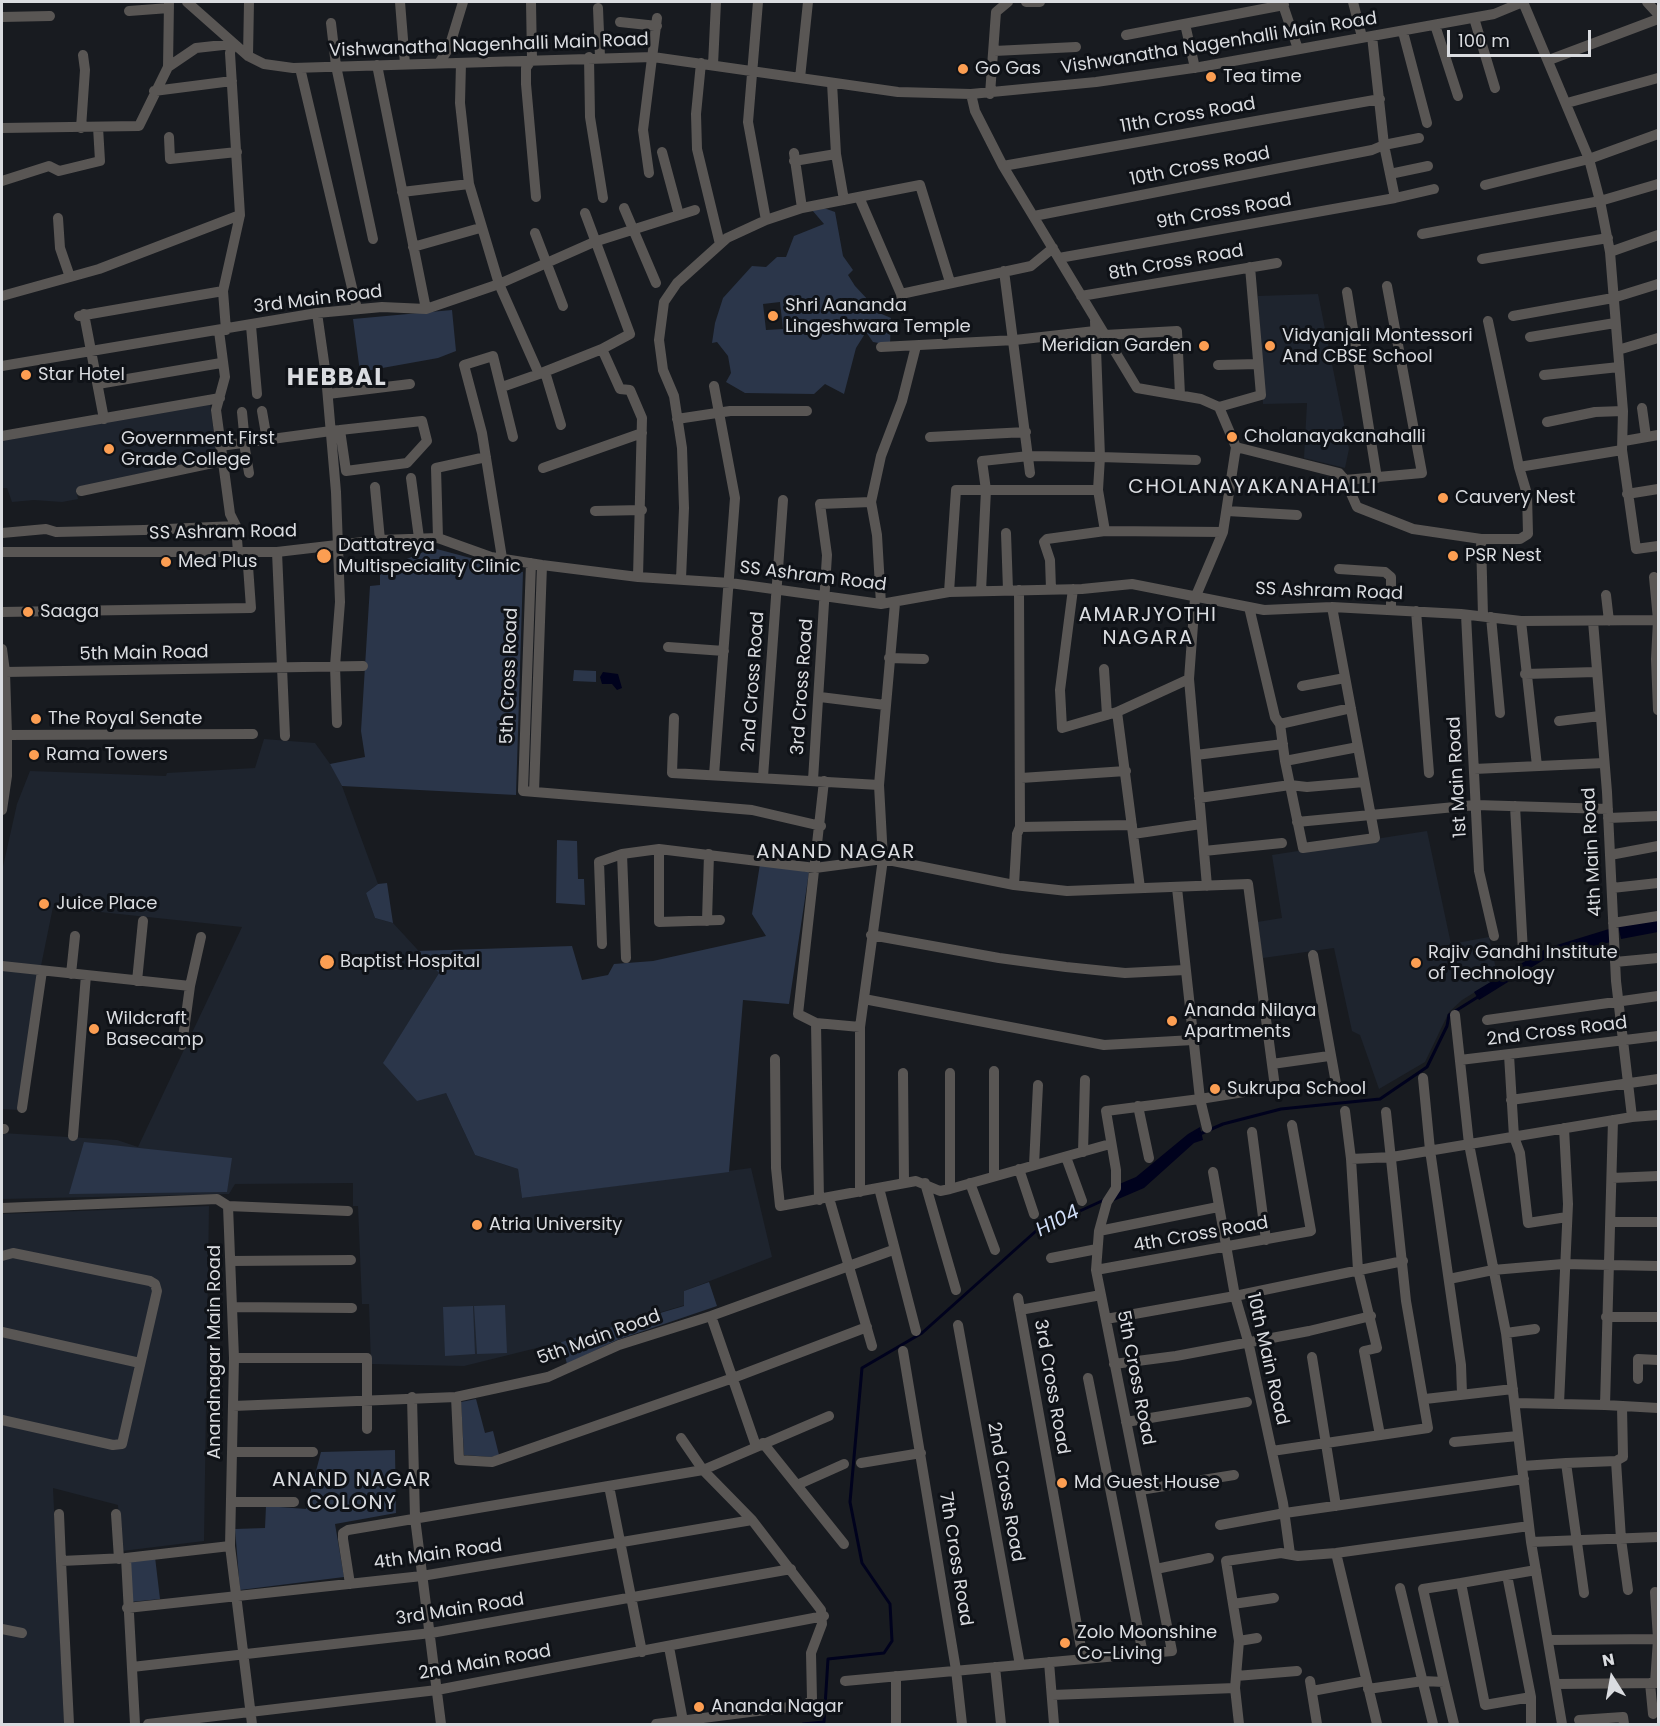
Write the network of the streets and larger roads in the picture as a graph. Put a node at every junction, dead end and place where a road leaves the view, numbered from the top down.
1 (187, 2) edge
2 (249, 2) edge
3 (400, 2) edge
4 (463, 2) edge
5 (531, 2) edge
6 (716, 2) edge
7 (758, 2) edge
8 (808, 2) edge
9 (1008, 2) edge
10 (1026, 2) edge
11 (1040, 2) edge
12 (1353, 2) edge
13 (1523, 2) edge
14 (1647, 2) edge
15 (1283, 3) edge
16 (169, 4) edge
17 (1503, 5) edge
18 (598, 8) dead end
19 (129, 11) dead end
20 (1659, 14) edge
21 (50, 16) dead end
22 (2, 17) edge
23 (1474, 18) junction
24 (1659, 19) edge
25 (620, 22) dead end
26 (331, 23) dead end
27 (1185, 24) junction
28 (1435, 25) junction
29 (1403, 32) junction
30 (1126, 35) dead end
31 (1367, 37) junction
32 (232, 44) junction
33 (1076, 47) dead end
34 (1298, 49) junction
35 (994, 51) junction
36 (83, 55) dead end
37 (248, 56) junction
38 (594, 57) junction
39 (653, 57) junction
40 (532, 59) junction
41 (1549, 60) junction
42 (439, 63) junction
43 (461, 63) junction
44 (701, 63) junction
45 (405, 64) junction
46 (377, 65) junction
47 (713, 65) junction
48 (168, 66) junction
49 (336, 66) junction
50 (300, 68) junction
51 (1195, 68) junction
52 (752, 71) junction
53 (800, 78) junction
54 (1659, 78) edge
55 (232, 81) junction
56 (832, 83) junction
57 (1495, 88) dead end
58 (154, 91) junction
59 (971, 94) junction
60 (990, 94) junction
61 (1458, 96) dead end
62 (1380, 99) junction
63 (1567, 103) junction
64 (1427, 123) dead end
65 (98, 127) junction
66 (2, 128) edge
67 (81, 128) junction
68 (1659, 134) edge
69 (169, 137) dead end
70 (1419, 138) dead end
71 (1384, 145) junction
72 (237, 152) junction
73 (662, 152) dead end
74 (836, 154) junction
75 (1589, 159) junction
76 (1003, 166) junction
77 (1428, 166) dead end
78 (649, 173) dead end
79 (1390, 174) junction
80 (2, 181) edge
81 (469, 184) junction
82 (1659, 184) edge
83 (1485, 185) dead end
84 (1434, 189) dead end
85 (402, 192) junction
86 (536, 197) dead end
87 (860, 197) junction
88 (603, 198) dead end
89 (1395, 198) junction
90 (844, 200) junction
91 (1600, 201) junction
92 (624, 208) dead end
93 (802, 208) junction
94 (695, 210) dead end
95 (585, 213) dead end
96 (240, 215) junction
97 (679, 215) junction
98 (1035, 216) junction
99 (58, 219) dead end
100 (766, 220) junction
101 (480, 228) junction
102 (632, 229) junction
103 (535, 233) dead end
104 (1422, 234) dead end
105 (1659, 235) edge
106 (1608, 238) junction
107 (373, 239) dead end
108 (594, 242) junction
109 (720, 244) junction
110 (413, 247) junction
111 (1610, 252) junction
112 (1056, 253) junction
113 (1482, 259) dead end
114 (1277, 263) dead end
115 (546, 264) junction
116 (1251, 267) junction
117 (1004, 271) junction
118 (70, 277) junction
119 (950, 282) junction
120 (656, 283) dead end
121 (499, 284) junction
122 (1659, 284) edge
123 (1387, 286) dead end
124 (223, 291) junction
125 (1347, 292) dead end
126 (901, 294) junction
127 (2, 296) edge
128 (1082, 296) junction
129 (1613, 298) junction
130 (563, 306) dead end
131 (357, 309) junction
132 (426, 309) junction
133 (903, 309) dead end
134 (317, 314) junction
135 (1513, 316) dead end
136 (1488, 321) dead end
137 (1615, 323) junction
138 (251, 326) junction
139 (222, 331) junction
140 (1100, 333) junction
141 (1530, 337) dead end
142 (1659, 338) edge
143 (1015, 340) junction
144 (881, 346) dead end
145 (916, 346) junction
146 (602, 349) junction
147 (1618, 350) junction
148 (93, 351) junction
149 (221, 363) junction
150 (1258, 364) junction
151 (1218, 365) dead end
152 (2, 366) edge
153 (1619, 367) junction
154 (542, 373) junction
155 (1544, 375) dead end
156 (98, 384) junction
157 (410, 384) dead end
158 (714, 386) dead end
159 (502, 387) junction
160 (257, 394) dead end
161 (328, 394) junction
162 (1180, 395) junction
163 (220, 398) junction
164 (1220, 406) junction
165 (1642, 408) dead end
166 (262, 411) dead end
167 (807, 411) dead end
168 (1623, 411) junction
169 (242, 412) dead end
170 (719, 414) junction
171 (104, 419) junction
172 (677, 419) junction
173 (1547, 422) dead end
174 (561, 425) dead end
175 (336, 430) junction
176 (1026, 432) junction
177 (642, 433) junction
178 (1659, 435) edge
179 (2, 436) edge
180 (513, 436) dead end
181 (930, 437) dead end
182 (1646, 437) junction
183 (267, 440) junction
184 (245, 443) junction
185 (1623, 445) junction
186 (220, 446) junction
187 (1236, 447) junction
188 (1029, 456) junction
189 (486, 457) junction
190 (1100, 457) junction
191 (1196, 460) dead end
192 (222, 461) junction
193 (1519, 467) junction
194 (543, 468) dead end
195 (249, 473) dead end
196 (1030, 473) dead end
197 (411, 478) dead end
198 (1377, 478) junction
199 (1346, 480) junction
200 (375, 487) dead end
201 (1659, 489) edge
202 (986, 490) junction
203 (1098, 490) junction
204 (81, 491) dead end
205 (1627, 494) junction
206 (783, 500) dead end
207 (871, 502) junction
208 (642, 510) junction
209 (595, 511) dead end
210 (1227, 512) junction
211 (1297, 515) dead end
212 (236, 526) junction
213 (1105, 531) junction
214 (1223, 532) junction
215 (2, 533) edge
216 (1006, 533) dead end
217 (419, 538) junction
218 (438, 538) junction
219 (1481, 539) junction
220 (380, 540) junction
221 (339, 544) junction
222 (1659, 546) edge
223 (2, 552) edge
224 (243, 552) junction
225 (277, 552) junction
226 (502, 558) junction
227 (536, 564) junction
228 (1339, 569) dead end
229 (638, 577) junction
230 (1654, 577) dead end
231 (681, 579) junction
232 (730, 583) junction
233 (1051, 589) junction
234 (1073, 589) junction
235 (777, 590) junction
236 (1013, 590) junction
237 (981, 591) junction
238 (949, 592) junction
239 (1606, 595) dead end
240 (825, 596) junction
241 (1195, 598) junction
242 (895, 603) junction
243 (881, 604) junction
244 (1249, 607) junction
245 (1332, 607) junction
246 (1391, 610) junction
247 (2, 612) edge
248 (1416, 612) junction
249 (1466, 615) junction
250 (1487, 616) junction
251 (1658, 620) edge
252 (1521, 621) junction
253 (1593, 621) junction
254 (1609, 621) junction
255 (668, 647) dead end
256 (2, 649) edge
257 (724, 651) junction
258 (889, 658) junction
259 (924, 659) dead end
260 (335, 666) junction
261 (363, 666) dead end
262 (282, 669) junction
263 (1104, 669) dead end
264 (5, 672) junction
265 (1596, 672) junction
266 (1526, 674) junction
267 (1345, 678) junction
268 (1189, 679) junction
269 (1302, 686) dead end
270 (820, 698) junction
271 (885, 705) junction
272 (1351, 708) junction
273 (1659, 710) edge
274 (1112, 713) junction
275 (1500, 713) dead end
276 (1600, 716) junction
277 (674, 718) dead end
278 (1559, 721) dead end
279 (337, 723) dead end
280 (1280, 724) junction
281 (253, 734) dead end
282 (7, 735) junction
283 (285, 736) dead end
284 (1282, 744) junction
285 (1358, 747) junction
286 (1196, 755) junction
287 (1285, 761) junction
288 (1604, 763) junction
289 (1538, 766) junction
290 (1474, 769) junction
291 (1126, 771) junction
292 (1429, 773) dead end
293 (714, 775) junction
294 (764, 777) junction
295 (1021, 778) junction
296 (819, 780) junction
297 (1364, 782) junction
298 (879, 785) junction
299 (1290, 785) junction
300 (1199, 798) junction
301 (1476, 805) junction
302 (1515, 806) junction
303 (2, 810) edge
304 (1608, 813) junction
305 (1371, 816) junction
306 (1659, 816) edge
307 (1297, 822) junction
308 (1201, 824) junction
309 (821, 826) junction
310 (1020, 827) junction
311 (1132, 829) junction
312 (1282, 843) dead end
313 (1659, 846) edge
314 (659, 849) junction
315 (1204, 851) junction
316 (622, 854) junction
317 (709, 854) junction
318 (1610, 855) junction
319 (883, 859) junction
320 (815, 868) junction
321 (1659, 883) edge
322 (1014, 885) junction
323 (1207, 886) junction
324 (1140, 888) junction
325 (1178, 888) junction
326 (1612, 888) junction
327 (1659, 915) edge
328 (720, 920) dead end
329 (143, 921) dead end
330 (707, 921) junction
331 (1613, 923) junction
332 (871, 935) junction
333 (75, 936) dead end
334 (1494, 936) dead end
335 (201, 938) dead end
336 (602, 944) dead end
337 (1523, 952) dead end
338 (1313, 955) dead end
339 (626, 958) dead end
340 (1658, 958) edge
341 (1615, 962) junction
342 (2, 966) edge
343 (1185, 970) junction
344 (42, 971) junction
345 (71, 974) junction
346 (86, 975) junction
347 (137, 981) junction
348 (190, 986) junction
349 (1659, 996) edge
350 (864, 999) junction
351 (1619, 1002) junction
352 (1455, 1015) dead end
353 (1487, 1020) dead end
354 (816, 1023) junction
355 (860, 1027) junction
356 (1659, 1036) edge
357 (1193, 1040) junction
358 (1622, 1040) junction
359 (182, 1045) dead end
360 (1509, 1055) junction
361 (1329, 1056) junction
362 (775, 1059) dead end
363 (1460, 1060) junction
364 (1272, 1064) junction
365 (994, 1071) dead end
366 (903, 1073) dead end
367 (950, 1073) dead end
368 (1423, 1078) dead end
369 (1659, 1079) edge
370 (1085, 1080) dead end
371 (1628, 1082) junction
372 (1038, 1085) dead end
373 (1337, 1089) dead end
374 (1200, 1099) junction
375 (1511, 1100) junction
376 (1138, 1106) junction
377 (22, 1108) dead end
378 (1345, 1111) dead end
379 (1386, 1113) dead end
380 (1659, 1115) edge
381 (1632, 1117) junction
382 (1613, 1120) junction
383 (1292, 1125) dead end
384 (1207, 1128) dead end
385 (1564, 1128) junction
386 (1252, 1132) dead end
387 (73, 1136) dead end
388 (1514, 1137) junction
389 (1110, 1144) junction
390 (1469, 1144) junction
391 (1430, 1150) junction
392 (1083, 1152) junction
393 (1066, 1157) junction
394 (1392, 1157) junction
395 (1149, 1158) dead end
396 (1351, 1159) junction
397 (1034, 1165) junction
398 (1019, 1169) junction
399 (1214, 1172) dead end
400 (994, 1176) junction
401 (1659, 1176) edge
402 (1612, 1178) junction
403 (904, 1182) junction
404 (925, 1183) junction
405 (970, 1183) junction
406 (879, 1188) junction
407 (950, 1189) junction
408 (860, 1192) junction
409 (824, 1199) junction
410 (1082, 1202) dead end
411 (228, 1206) junction
412 (1218, 1207) junction
413 (2, 1208) edge
414 (348, 1211) dead end
415 (1034, 1214) dead end
416 (1567, 1216) junction
417 (1611, 1222) junction
418 (1659, 1222) edge
419 (1099, 1230) junction
420 (1266, 1240) junction
421 (1226, 1247) junction
422 (1097, 1249) junction
423 (893, 1250) junction
424 (995, 1250) dead end
425 (2, 1257) edge
426 (1050, 1258) dead end
427 (351, 1260) dead end
428 (231, 1261) junction
429 (1402, 1261) junction
430 (1563, 1264) junction
431 (1608, 1265) junction
432 (848, 1266) junction
433 (1659, 1266) edge
434 (1096, 1270) junction
435 (1358, 1270) junction
436 (1493, 1270) junction
437 (1449, 1279) junction
438 (956, 1290) dead end
439 (1101, 1295) junction
440 (1235, 1296) junction
441 (1018, 1298) dead end
442 (232, 1306) junction
443 (352, 1308) dead end
444 (1020, 1310) junction
445 (711, 1316) junction
446 (1371, 1316) junction
447 (1606, 1317) junction
448 (1659, 1317) edge
449 (1106, 1319) junction
450 (958, 1325) dead end
451 (867, 1327) junction
452 (1535, 1329) dead end
453 (916, 1331) dead end
454 (2, 1332) edge
455 (1506, 1333) junction
456 (1248, 1341) junction
457 (872, 1346) dead end
458 (903, 1351) dead end
459 (1312, 1357) dead end
460 (234, 1358) junction
461 (1659, 1360) edge
462 (140, 1363) junction
463 (1114, 1364) junction
464 (733, 1378) junction
465 (1088, 1378) dead end
466 (1638, 1379) dead end
467 (1513, 1389) junction
468 (1462, 1394) junction
469 (412, 1397) junction
470 (456, 1397) junction
471 (367, 1399) junction
472 (1425, 1399) junction
473 (1247, 1402) dead end
474 (1515, 1403) junction
475 (1559, 1404) junction
476 (1605, 1405) junction
477 (233, 1406) junction
478 (1622, 1406) junction
479 (1659, 1408) edge
480 (829, 1416) dead end
481 (2, 1420) edge
482 (1126, 1422) junction
483 (367, 1429) dead end
484 (1380, 1435) junction
485 (1518, 1436) junction
486 (681, 1438) dead end
487 (1325, 1441) junction
488 (1454, 1442) dead end
489 (760, 1444) junction
490 (1272, 1451) junction
491 (232, 1452) junction
492 (313, 1452) dead end
493 (921, 1453) junction
494 (1616, 1461) junction
495 (861, 1463) dead end
496 (1566, 1463) junction
497 (844, 1464) dead end
498 (1522, 1466) junction
499 (703, 1470) junction
500 (1234, 1475) dead end
501 (1524, 1479) junction
502 (797, 1485) junction
503 (609, 1486) junction
504 (1140, 1490) junction
505 (231, 1502) junction
506 (294, 1502) dead end
507 (1336, 1506) junction
508 (1285, 1513) junction
509 (58, 1514) dead end
510 (116, 1514) dead end
511 (416, 1518) junction
512 (752, 1520) junction
513 (1220, 1525) dead end
514 (1529, 1526) junction
515 (1659, 1537) edge
516 (1576, 1539) junction
517 (1621, 1539) junction
518 (1531, 1542) junction
519 (621, 1544) junction
520 (844, 1544) dead end
521 (230, 1546) junction
522 (1336, 1552) junction
523 (1290, 1554) junction
524 (122, 1558) junction
525 (1209, 1558) dead end
526 (61, 1561) junction
527 (791, 1569) junction
528 (1156, 1569) junction
529 (1536, 1570) junction
530 (1507, 1575) junction
531 (422, 1576) junction
532 (1461, 1583) junction
533 (350, 1584) junction
534 (1400, 1588) dead end
535 (1628, 1590) dead end
536 (1655, 1592) dead end
537 (1584, 1593) dead end
538 (236, 1597) junction
539 (631, 1598) junction
540 (1274, 1599) dead end
541 (1233, 1604) junction
542 (127, 1608) junction
543 (824, 1617) junction
544 (2, 1629) edge
545 (22, 1633) dead end
546 (431, 1633) junction
547 (1257, 1638) dead end
548 (1658, 1639) edge
549 (1549, 1640) junction
550 (1239, 1641) junction
551 (669, 1647) junction
552 (642, 1652) junction
553 (243, 1654) junction
554 (1143, 1654) junction
555 (1083, 1659) junction
556 (1049, 1662) junction
557 (1020, 1665) junction
558 (132, 1667) junction
559 (995, 1667) junction
560 (956, 1670) junction
561 (1297, 1671) dead end
562 (896, 1676) junction
563 (1236, 1676) junction
564 (845, 1681) dead end
565 (1423, 1681) junction
566 (1444, 1682) junction
567 (1654, 1683) edge
568 (1556, 1684) junction
569 (1367, 1685) junction
570 (1235, 1688) junction
571 (436, 1689) junction
572 (1052, 1695) junction
573 (1530, 1696) junction
574 (250, 1711) junction
575 (1653, 1714) dead end
576 (727, 1720) edge
577 (683, 1721) junction
578 (1580, 1722) edge
579 (69, 1725) edge
580 (135, 1725) edge
581 (148, 1725) edge
582 (252, 1725) edge
583 (441, 1725) edge
584 (656, 1725) edge
585 (896, 1725) edge
586 (962, 1725) edge
587 (1001, 1725) edge
588 (1054, 1725) edge
589 (1239, 1725) edge
590 (1317, 1725) edge
591 (1377, 1725) edge
592 (1433, 1725) edge
593 (1454, 1725) edge
594 (1531, 1725) edge
595 (1563, 1725) edge
596 (1624, 1725) edge

1 - 32 street, Vishwanatha Nagenhalli Main Road
2 - 37 street
3 - 45 street
4 - 42 street
5 - 40 street
6 - 47 street
7 - 52 street
8 - 53 street
9 - 35 street
10 - 11 street
12 - 31 street
13 - 17 street, Vishwanatha Nagenhalli Main Road
13 - 41 street
14 - 20 street
15 - 27 street
15 - 34 street
16 - 19 street
16 - 48 street
17 - 23 street, Vishwanatha Nagenhalli Main Road
18 - 38 street
21 - 22 street
23 - 28 street, Vishwanatha Nagenhalli Main Road
23 - 57 street
24 - 41 street
25 - 39 street
26 - 49 street
27 - 30 street
27 - 51 street
28 - 29 street, Vishwanatha Nagenhalli Main Road
28 - 61 street
29 - 31 street, Vishwanatha Nagenhalli Main Road
29 - 64 street
31 - 34 street, Vishwanatha Nagenhalli Main Road
31 - 62 street
32 - 37 street, Vishwanatha Nagenhalli Main Road
32 - 48 street
32 - 55 street
33 - 35 street
34 - 51 street, Vishwanatha Nagenhalli Main Road
35 - 60 street
36 - 67 street
37 - 50 street, Vishwanatha Nagenhalli Main Road
38 - 39 street, Vishwanatha Nagenhalli Main Road
38 - 40 street, Vishwanatha Nagenhalli Main Road
38 - 88 street
39 - 44 street, Vishwanatha Nagenhalli Main Road
39 - 78 street
40 - 43 street, Vishwanatha Nagenhalli Main Road
40 - 86 street
41 - 63 street
42 - 43 street, Vishwanatha Nagenhalli Main Road
42 - 45 street, Vishwanatha Nagenhalli Main Road
43 - 81 street
44 - 47 street, Vishwanatha Nagenhalli Main Road
44 - 109 street
45 - 46 street, Vishwanatha Nagenhalli Main Road
46 - 49 street, Vishwanatha Nagenhalli Main Road
46 - 85 street
47 - 52 street, Vishwanatha Nagenhalli Main Road
48 - 58 street
49 - 50 street, Vishwanatha Nagenhalli Main Road
49 - 107 street
50 - 131 street
51 - 60 street, Vishwanatha Nagenhalli Main Road
52 - 53 street, Vishwanatha Nagenhalli Main Road
52 - 100 street
53 - 56 street, Vishwanatha Nagenhalli Main Road
54 - 63 street
55 - 58 street
55 - 72 street
56 - 59 street, Vishwanatha Nagenhalli Main Road
56 - 74 street
58 - 65 street
59 - 60 street, Vishwanatha Nagenhalli Main Road
59 - 76 street
62 - 71 street
62 - 76 street, 11th Cross Road
63 - 75 street
65 - 67 street
65 - 80 street
66 - 67 street
68 - 75 street
69 - 72 street
70 - 71 street, 10th Cross Road
71 - 79 street
71 - 98 street, 10th Cross Road
72 - 96 street
73 - 97 street
74 - 90 street
74 - 93 street
75 - 83 street
75 - 91 street
76 - 98 street
77 - 79 street
79 - 89 street
81 - 85 street
81 - 101 street
82 - 91 street
84 - 89 street, 9th Cross Road
85 - 110 street
87 - 90 street
87 - 119 street
87 - 126 street
89 - 112 street, 9th Cross Road
90 - 93 street
91 - 104 street
91 - 106 street
92 - 102 street
93 - 100 street
94 - 97 street, 3rd Main Road
95 - 108 street
96 - 118 street
96 - 124 street
97 - 102 street, 3rd Main Road
98 - 112 street
99 - 118 street
100 - 109 street
101 - 110 street
101 - 121 street
102 - 108 street, 3rd Main Road
102 - 120 street
103 - 115 street
105 - 111 street
106 - 111 street
106 - 113 street
108 - 115 street, 3rd Main Road
108 - 146 street
109 - 172 street
110 - 132 street
111 - 129 street
112 - 117 street
112 - 128 street
114 - 116 street, 8th Cross Road
115 - 121 street, 3rd Main Road
115 - 130 street
116 - 128 street, 8th Cross Road
116 - 150 street
117 - 119 street
117 - 143 street
118 - 127 street
119 - 126 street
121 - 132 street, 3rd Main Road
121 - 154 street
122 - 129 street
123 - 198 street
124 - 139 street
124 - 148 street
125 - 198 street
126 - 133 street
128 - 140 street
129 - 135 street
129 - 137 street
131 - 132 street, 3rd Main Road
131 - 134 street, 3rd Main Road
134 - 138 street, 3rd Main Road
134 - 161 street
136 - 193 street
137 - 141 street
137 - 147 street
138 - 139 street, 3rd Main Road
138 - 160 street
139 - 148 street, 3rd Main Road
139 - 149 street
140 - 143 street
140 - 162 street
140 - 162 street
140 - 190 street
142 - 147 street
143 - 145 street
143 - 176 street
144 - 145 street
145 - 207 street
146 - 154 street
146 - 177 street
147 - 153 street
148 - 152 street, 3rd Main Road
148 - 156 street
149 - 156 street
149 - 163 street
150 - 151 street
150 - 164 street
153 - 155 street
153 - 168 street
154 - 159 street
154 - 174 street
156 - 171 street
157 - 161 street
158 - 170 street
159 - 180 street
159 - 189 street
161 - 175 street
162 - 164 street
163 - 171 street
163 - 186 street
164 - 187 street
165 - 182 street
166 - 183 street
167 - 170 street
168 - 173 street
168 - 185 street
169 - 184 street
170 - 172 street
170 - 232 street
171 - 179 street
172 - 231 street
175 - 175 street
175 - 183 street
175 - 221 street
176 - 181 street
176 - 188 street
177 - 194 street
177 - 208 street
178 - 182 street
182 - 185 street
183 - 184 street
184 - 186 street
184 - 195 street
185 - 193 street
185 - 205 street
186 - 192 street
187 - 199 street
187 - 210 street
188 - 190 street
188 - 196 street
188 - 202 street
189 - 218 street
189 - 226 street
190 - 191 street
190 - 203 street
192 - 204 street
192 - 212 street
193 - 219 street
197 - 217 street
198 - 199 street
199 - 219 street
200 - 220 street
201 - 205 street
202 - 203 street
202 - 237 street
202 - 238 street
203 - 213 street
205 - 222 street
206 - 235 street, 2nd Cross Road
207 - 240 street, 3rd Cross Road
207 - 243 street
208 - 209 street
208 - 229 street
210 - 211 street
210 - 214 street
212 - 215 street
212 - 224 street
213 - 214 street
213 - 233 street
214 - 241 street
216 - 236 street
217 - 218 street, SS Ashram Road
217 - 220 street, SS Ashram Road
218 - 226 street, SS Ashram Road
219 - 250 street
220 - 221 street, SS Ashram Road
221 - 225 street, SS Ashram Road
221 - 260 street
223 - 224 street, SS Ashram Road
224 - 225 street, SS Ashram Road
224 - 247 street
225 - 262 street
226 - 227 street, SS Ashram Road
227 - 229 street, SS Ashram Road
227 - 309 street, 5th Cross Road
228 - 246 street
229 - 231 street, SS Ashram Road
230 - 251 street
231 - 232 street, SS Ashram Road
232 - 235 street, SS Ashram Road
232 - 257 street
233 - 234 street, SS Ashram Road
233 - 236 street, SS Ashram Road
234 - 241 street, SS Ashram Road
234 - 274 street
235 - 240 street, SS Ashram Road
235 - 294 street, 2nd Cross Road
236 - 237 street, SS Ashram Road
236 - 295 street
237 - 238 street, SS Ashram Road
238 - 242 street, SS Ashram Road
239 - 254 street
240 - 243 street, SS Ashram Road
240 - 270 street, 3rd Cross Road
241 - 244 street, SS Ashram Road
241 - 268 street
242 - 243 street, SS Ashram Road
242 - 258 street
244 - 245 street, SS Ashram Road
244 - 280 street
245 - 246 street, SS Ashram Road
245 - 267 street
246 - 248 street, SS Ashram Road
248 - 249 street, SS Ashram Road
248 - 292 street
249 - 250 street, SS Ashram Road
249 - 290 street, 1st Main Road
250 - 252 street, SS Ashram Road
250 - 275 street
251 - 254 street, SS Ashram Road
251 - 273 street
252 - 253 street, SS Ashram Road
252 - 266 street
253 - 254 street, SS Ashram Road
253 - 265 street, 4th Main Road
255 - 257 street
256 - 264 street
257 - 293 street
258 - 259 street
258 - 271 street
260 - 261 street, 5th Main Road
260 - 262 street, 5th Main Road
260 - 279 street
262 - 264 street, 5th Main Road
262 - 283 street
263 - 274 street
264 - 282 street
265 - 266 street
265 - 276 street, 4th Main Road
266 - 289 street
267 - 269 street
267 - 272 street
268 - 274 street
268 - 286 street
270 - 271 street
270 - 296 street, 3rd Cross Road
271 - 298 street
272 - 280 street
272 - 285 street
274 - 291 street
276 - 278 street
276 - 288 street, 4th Main Road
277 - 293 street
280 - 284 street
281 - 282 street
282 - 303 street
284 - 286 street
284 - 287 street
285 - 287 street
285 - 297 street
286 - 300 street
287 - 299 street
288 - 289 street
288 - 304 street, 4th Main Road
289 - 290 street
290 - 301 street, 1st Main Road
291 - 295 street
291 - 311 street
293 - 294 street
294 - 296 street
295 - 310 street
296 - 298 street
296 - 309 street, 3rd Cross Road
297 - 299 street
297 - 305 street
298 - 319 street
299 - 300 street
299 - 307 street
300 - 308 street
301 - 302 street
301 - 305 street
301 - 334 street, 1st Main Road
302 - 304 street
302 - 337 street
304 - 306 street
304 - 318 street, 4th Main Road
305 - 307 street
305 - 307 street
308 - 311 street
308 - 315 street
309 - 320 street, 3rd Cross Road
310 - 311 street
310 - 322 street
311 - 324 street
312 - 315 street
313 - 318 street
314 - 316 street
314 - 317 street
314 - 330 street
315 - 323 street
316 - 336 street
316 - 339 street
317 - 320 street
317 - 330 street
318 - 326 street, 4th Main Road
319 - 320 street
319 - 322 street
319 - 332 street
320 - 354 street, 3rd Cross Road
321 - 326 street
322 - 324 street
323 - 325 street
323 - 364 street
324 - 325 street
325 - 343 street
326 - 331 street, 4th Main Road
327 - 331 street
328 - 330 street
329 - 347 street
331 - 341 street, 4th Main Road
332 - 343 street
332 - 350 street
333 - 345 street
335 - 348 street
338 - 361 street
340 - 341 street
341 - 351 street, 4th Main Road
342 - 344 street
343 - 357 street
344 - 345 street
344 - 377 street
345 - 346 street
346 - 347 street
346 - 387 street
347 - 348 street
348 - 359 street
349 - 351 street
350 - 355 street
350 - 357 street
351 - 353 street
351 - 358 street, 4th Main Road
352 - 363 street
354 - 355 street
354 - 409 street
355 - 408 street
356 - 358 street, 2nd Cross Road
357 - 374 street
358 - 360 street, 2nd Cross Road
358 - 371 street, 4th Main Road
360 - 363 street, 2nd Cross Road
360 - 375 street
361 - 364 street
361 - 373 street
362 - 409 street
363 - 390 street
364 - 374 street
365 - 400 street
366 - 403 street
367 - 407 street
368 - 391 street
369 - 371 street
370 - 392 street
371 - 375 street
371 - 381 street, 4th Main Road
372 - 397 street
374 - 376 street
374 - 384 street
375 - 388 street
376 - 389 street
376 - 395 street
378 - 396 street
379 - 394 street
380 - 381 street
381 - 382 street
382 - 385 street
382 - 402 street
383 - 420 street, 4th Cross Road
385 - 388 street
385 - 416 street
386 - 420 street
388 - 390 street
388 - 416 street
389 - 392 street
389 - 419 street, 5th Cross Road
390 - 391 street
390 - 436 street
391 - 394 street
391 - 437 street
392 - 393 street
393 - 397 street
393 - 410 street
394 - 396 street
394 - 429 street
396 - 435 street
397 - 398 street
398 - 400 street
398 - 415 street
399 - 412 street, 10th Main Road
400 - 405 street
401 - 402 street
402 - 417 street
403 - 404 street
403 - 406 street
404 - 407 street
404 - 438 street
405 - 407 street
405 - 424 street
406 - 408 street
406 - 423 street
408 - 409 street
409 - 432 street
411 - 413 street
411 - 414 street
411 - 428 street, Anandnagar Main Road
412 - 419 street
412 - 421 street, 10th Main Road
416 - 430 street
417 - 418 street
417 - 431 street
419 - 422 street, 5th Cross Road
420 - 421 street, 4th Cross Road
421 - 434 street, 4th Cross Road
421 - 440 street, 10th Main Road
422 - 426 street
422 - 434 street, 5th Cross Road
423 - 432 street, 5th Main Road
423 - 453 street
425 - 462 street
427 - 428 street
428 - 442 street, Anandnagar Main Road
429 - 435 street
429 - 472 street
430 - 431 street
430 - 436 street
430 - 475 street
431 - 433 street
431 - 447 street
432 - 445 street, 5th Main Road
432 - 451 street
434 - 439 street, 5th Cross Road
435 - 440 street
435 - 446 street
436 - 437 street
436 - 455 street
437 - 468 street
439 - 444 street
439 - 449 street, 5th Cross Road
440 - 449 street
440 - 456 street, 10th Main Road
441 - 444 street, 3rd Cross Road
442 - 443 street
442 - 460 street, Anandnagar Main Road
444 - 555 street, 3rd Cross Road
445 - 464 street
445 - 470 street, 5th Main Road
446 - 456 street
446 - 484 street
447 - 448 street
447 - 476 street
449 - 463 street, 5th Cross Road
450 - 557 street, 2nd Cross Road
451 - 457 street
451 - 464 street
452 - 455 street
454 - 462 street
455 - 467 street
456 - 463 street
456 - 490 street, 10th Main Road
458 - 493 street, 7th Cross Road
459 - 487 street
460 - 471 street
460 - 477 street, Anandnagar Main Road
461 - 466 street
462 - 481 street
463 - 482 street, 5th Cross Road
464 - 470 street
464 - 489 street
465 - 554 street
467 - 468 street
467 - 474 street
468 - 472 street
469 - 470 street, 5th Main Road
469 - 471 street, 5th Main Road
469 - 511 street
471 - 477 street, 5th Main Road
471 - 483 street
472 - 484 street
473 - 482 street
474 - 475 street
474 - 485 street
475 - 476 street
476 - 478 street
477 - 491 street, Anandnagar Main Road
478 - 479 street
478 - 494 street
480 - 489 street
482 - 504 street, 5th Cross Road
484 - 487 street
485 - 488 street
485 - 498 street
486 - 499 street
487 - 490 street
487 - 507 street
489 - 499 street
489 - 502 street
490 - 508 street, 10th Main Road
491 - 492 street
491 - 505 street, Anandnagar Main Road
493 - 495 street
493 - 560 street, 7th Cross Road
494 - 496 street
494 - 517 street
496 - 498 street
496 - 516 street
497 - 502 street
498 - 501 street
499 - 503 street
499 - 512 street
500 - 504 street
501 - 507 street
501 - 514 street
502 - 520 street
503 - 511 street
503 - 519 street
504 - 528 street, 5th Cross Road
505 - 506 street
505 - 521 street, Anandnagar Main Road
507 - 508 street
508 - 513 street
508 - 523 street, 10th Main Road
509 - 526 street
510 - 524 street
511 - 531 street
511 - 533 street
512 - 519 street, 4th Main Road
512 - 527 street
514 - 518 street
514 - 522 street
515 - 517 street
516 - 517 street
516 - 518 street
516 - 537 street
517 - 535 street
518 - 529 street
519 - 531 street, 4th Main Road
519 - 539 street
521 - 524 street
521 - 538 street, Anandnagar Main Road
522 - 523 street
522 - 569 street
523 - 541 street
524 - 526 street
524 - 542 street
525 - 528 street
526 - 579 street
527 - 539 street, 3rd Main Road
527 - 543 street
528 - 554 street, 5th Cross Road
529 - 530 street
529 - 549 street
530 - 532 street
530 - 573 street
531 - 533 street, 4th Main Road
531 - 546 street
532 - 566 street
532 - 573 street
533 - 538 street, 4th Main Road
534 - 565 street
536 - 548 street
538 - 542 street, 4th Main Road
538 - 553 street, Anandnagar Main Road
539 - 546 street, 3rd Main Road
539 - 552 street
540 - 541 street
541 - 550 street
542 - 558 street
543 - 551 street, 2nd Main Road
543 - 576 street
544 - 545 street
546 - 553 street, 3rd Main Road
546 - 571 street
547 - 550 street
548 - 549 street
548 - 567 street
549 - 568 street
550 - 563 street
551 - 552 street, 2nd Main Road
551 - 577 street
552 - 571 street, 2nd Main Road
553 - 558 street, 3rd Main Road
553 - 574 street, Anandnagar Main Road
554 - 555 street
555 - 556 street
556 - 557 street
556 - 572 street
557 - 559 street
558 - 580 street
559 - 560 street
559 - 587 street
560 - 562 street
560 - 586 street, 7th Cross Road
561 - 563 street
562 - 564 street
562 - 585 street
563 - 570 street
565 - 566 street
565 - 569 street
565 - 592 street
566 - 593 street
567 - 568 street
567 - 575 street
568 - 595 street
569 - 590 street
569 - 591 street
570 - 572 street
570 - 589 street
571 - 574 street, 2nd Main Road
571 - 583 street
572 - 588 street
573 - 594 street
574 - 581 street, 2nd Main Road
574 - 582 street, Anandnagar Main Road
576 - 577 street
577 - 584 street
578 - 595 street
578 - 596 street

